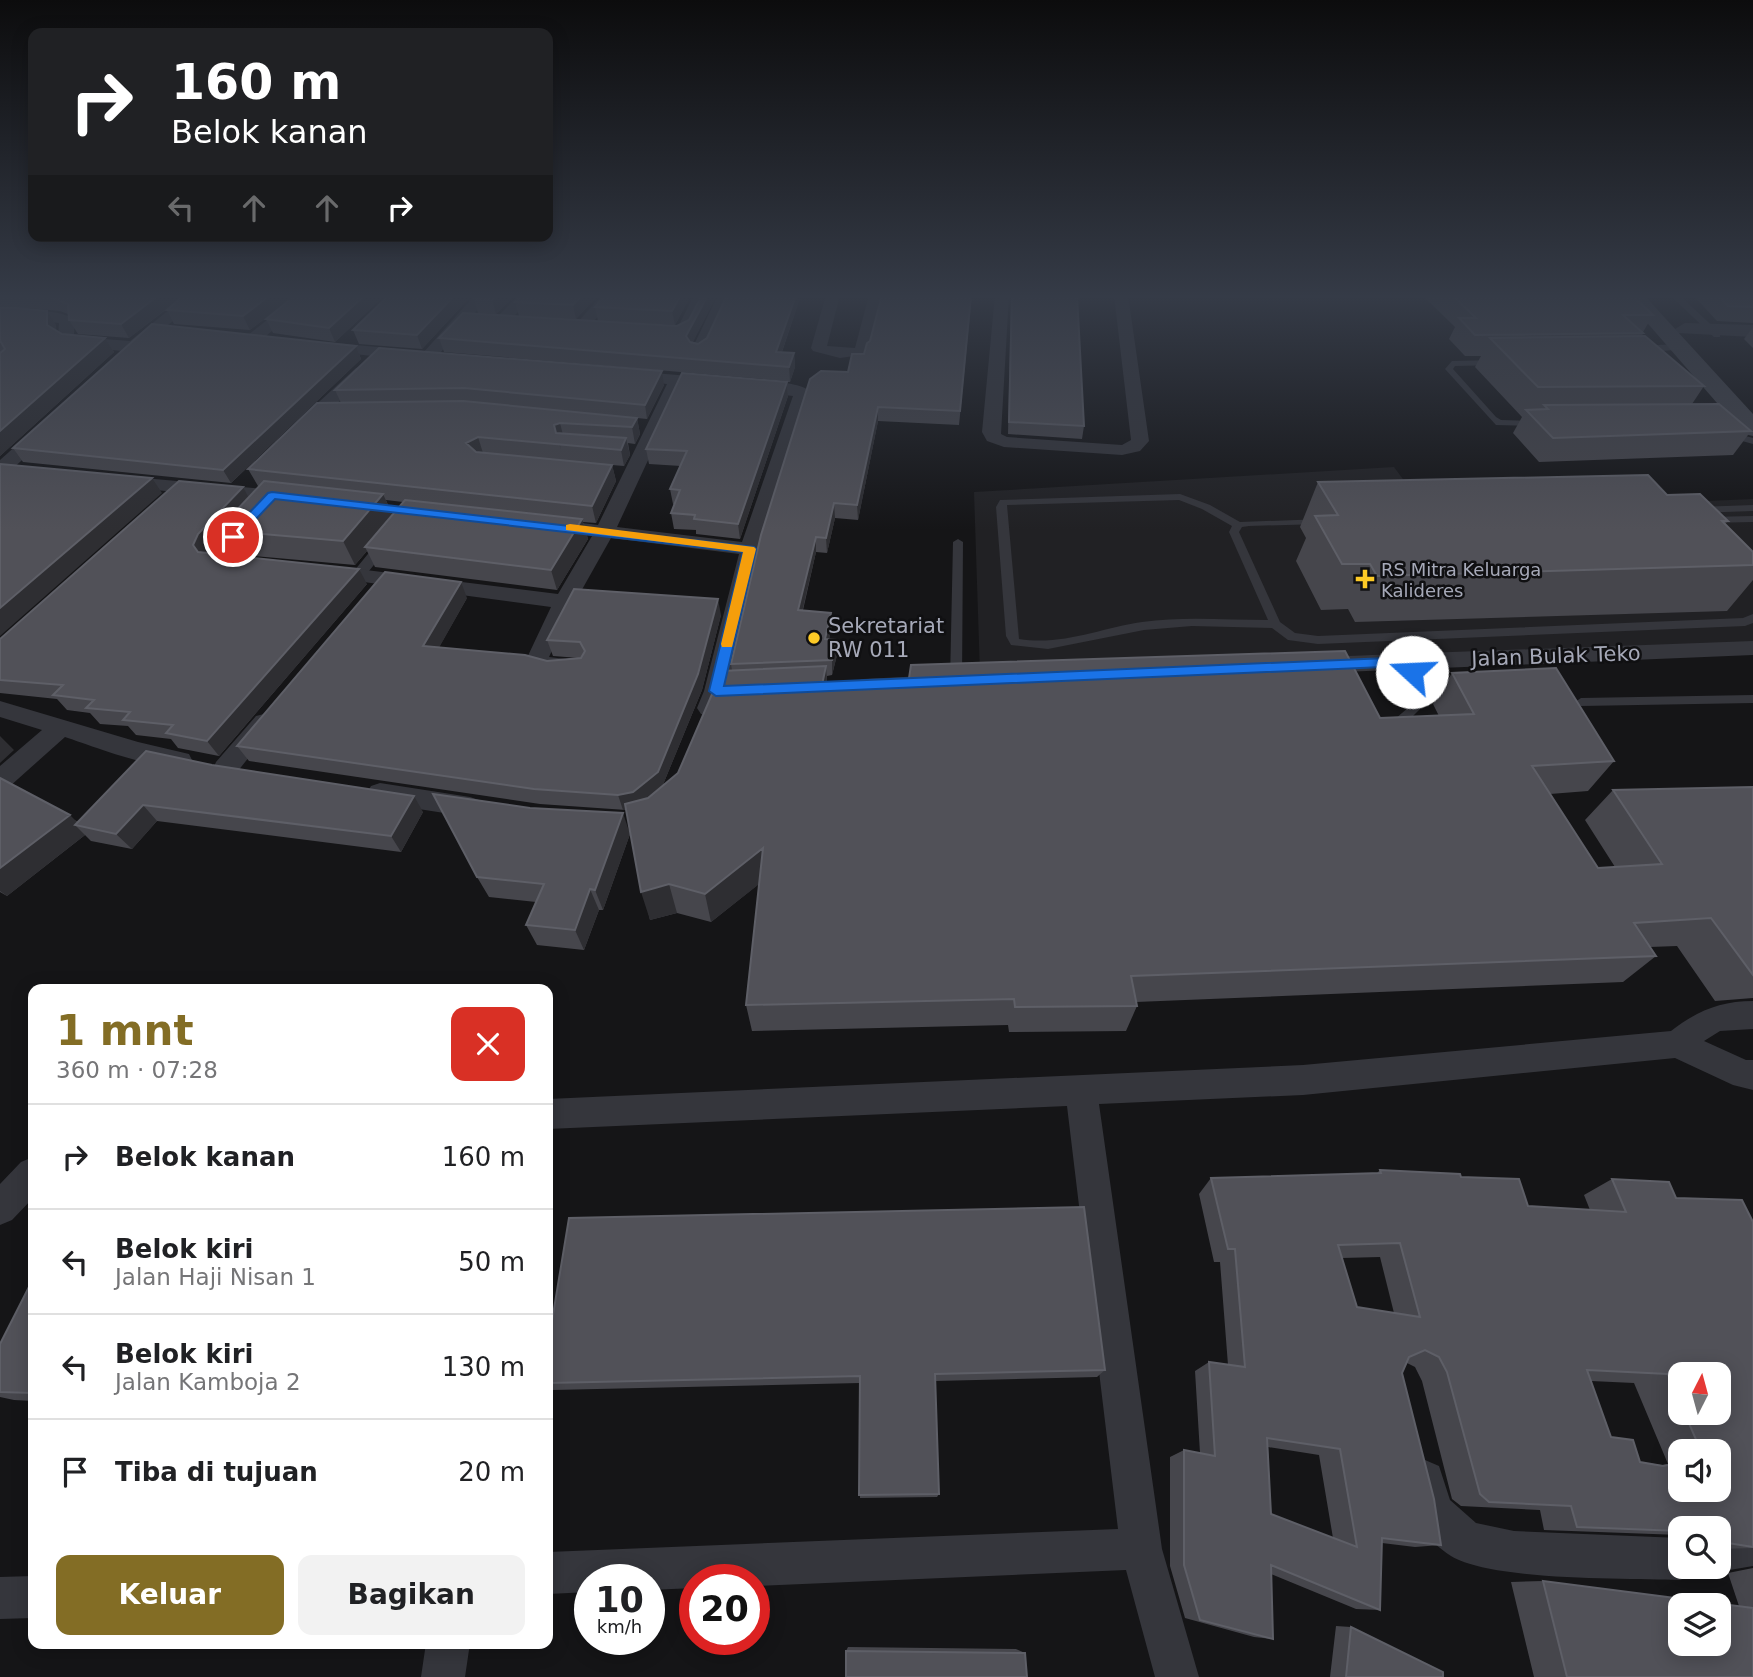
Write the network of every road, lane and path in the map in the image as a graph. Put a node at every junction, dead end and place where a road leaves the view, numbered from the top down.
1 (359, 373) edge
2 (996, 373) edge
3 (1131, 373) edge
4 (1453, 373) edge
5 (1703, 373) edge
6 (1729, 373) edge
7 (608, 374) edge
8 (818, 378) edge
9 (677, 381) junction
10 (800, 393) junction
11 (1753, 403) edge
12 (318, 412) junction
13 (342, 412) edge
14 (54, 421) edge
15 (1550, 424) edge
16 (1753, 429) edge
17 (1719, 430) edge
18 (289, 440) edge
19 (1753, 441) edge
20 (1, 468) edge
21 (26, 471) edge
22 (255, 474) edge
23 (98, 479) edge
24 (183, 487) junction
25 (237, 492) junction
26 (272, 495) junction
27 (300, 498) edge
28 (163, 505) edge
29 (1753, 508) edge
30 (1753, 519) edge
31 (1331, 520) edge
32 (1696, 520) junction
33 (536, 524) edge
34 (1238, 525) junction
35 (1706, 530) edge
36 (394, 531) edge
37 (605, 531) junction
38 (958, 542) dead end
39 (750, 549) junction
40 (267, 566) edge
41 (307, 569) edge
42 (359, 574) junction
43 (387, 578) junction
44 (369, 599) edge
45 (564, 602) junction
46 (1753, 618) edge
47 (1275, 624) junction
48 (1753, 648) edge
49 (1411, 661) junction
50 (577, 666) edge
51 (1301, 666) edge
52 (984, 681) edge
53 (956, 682) junction
54 (836, 688) edge
55 (1753, 699) edge
56 (1581, 702) edge
57 (279, 705) edge
58 (0, 709) edge
59 (702, 726) edge
60 (61, 727) junction
61 (1384, 736) edge
62 (225, 769) junction
63 (252, 773) edge
64 (0, 780) edge
65 (362, 790) edge
66 (499, 811) edge
67 (1753, 1016) edge
68 (1676, 1044) junction
69 (1753, 1075) edge
70 (1081, 1091) junction
71 (553, 1114) edge
72 (28, 1179) edge
73 (0, 1208) edge
74 (1417, 1447) edge
75 (1753, 1545) edge
76 (1141, 1549) junction
77 (1731, 1549) edge
78 (1668, 1558) edge
79 (553, 1573) edge
80 (28, 1597) edge
81 (0, 1598) edge
82 (447, 1649) edge
83 (443, 1677) edge
84 (1177, 1677) edge

1 - 12 street
2 - 3 street
4 - 15 lane
5 - 16 main road
6 - 11 main road
7 - 9 street
8 - 10 street
9 - 10 street
9 - 37 street
10 - 39 street
12 - 13 street
12 - 18 street
14 - 20 street
17 - 19 lane
20 - 21 street
22 - 25 street
23 - 24 street
24 - 25 street
24 - 28 street
25 - 26 street
26 - 27 street
26 - 40 street
29 - 32 lane
30 - 32 lane
31 - 34 lane
32 - 35 lane
33 - 37 street
34 - 47 lane
34 - 47 lane
36 - 42 street
37 - 39 street
37 - 45 street
38 - 53 lane
39 - 59 street
41 - 42 street
42 - 43 street
43 - 44 street
43 - 45 street
45 - 50 street
46 - 47 lane
48 - 49 street, Jalan Bulak Teko
49 - 51 street, Jalan Bulak Teko
49 - 61 lane
52 - 53 street
53 - 54 street
55 - 56 lane
57 - 62 street
58 - 60 street
60 - 62 street
60 - 64 street
62 - 63 street
65 - 66 street
67 - 68 street
68 - 69 street
68 - 70 street
70 - 71 street
70 - 76 street
72 - 73 street
74 - 78 street
75 - 77 street
76 - 79 street
76 - 84 street
80 - 81 street
82 - 83 street

